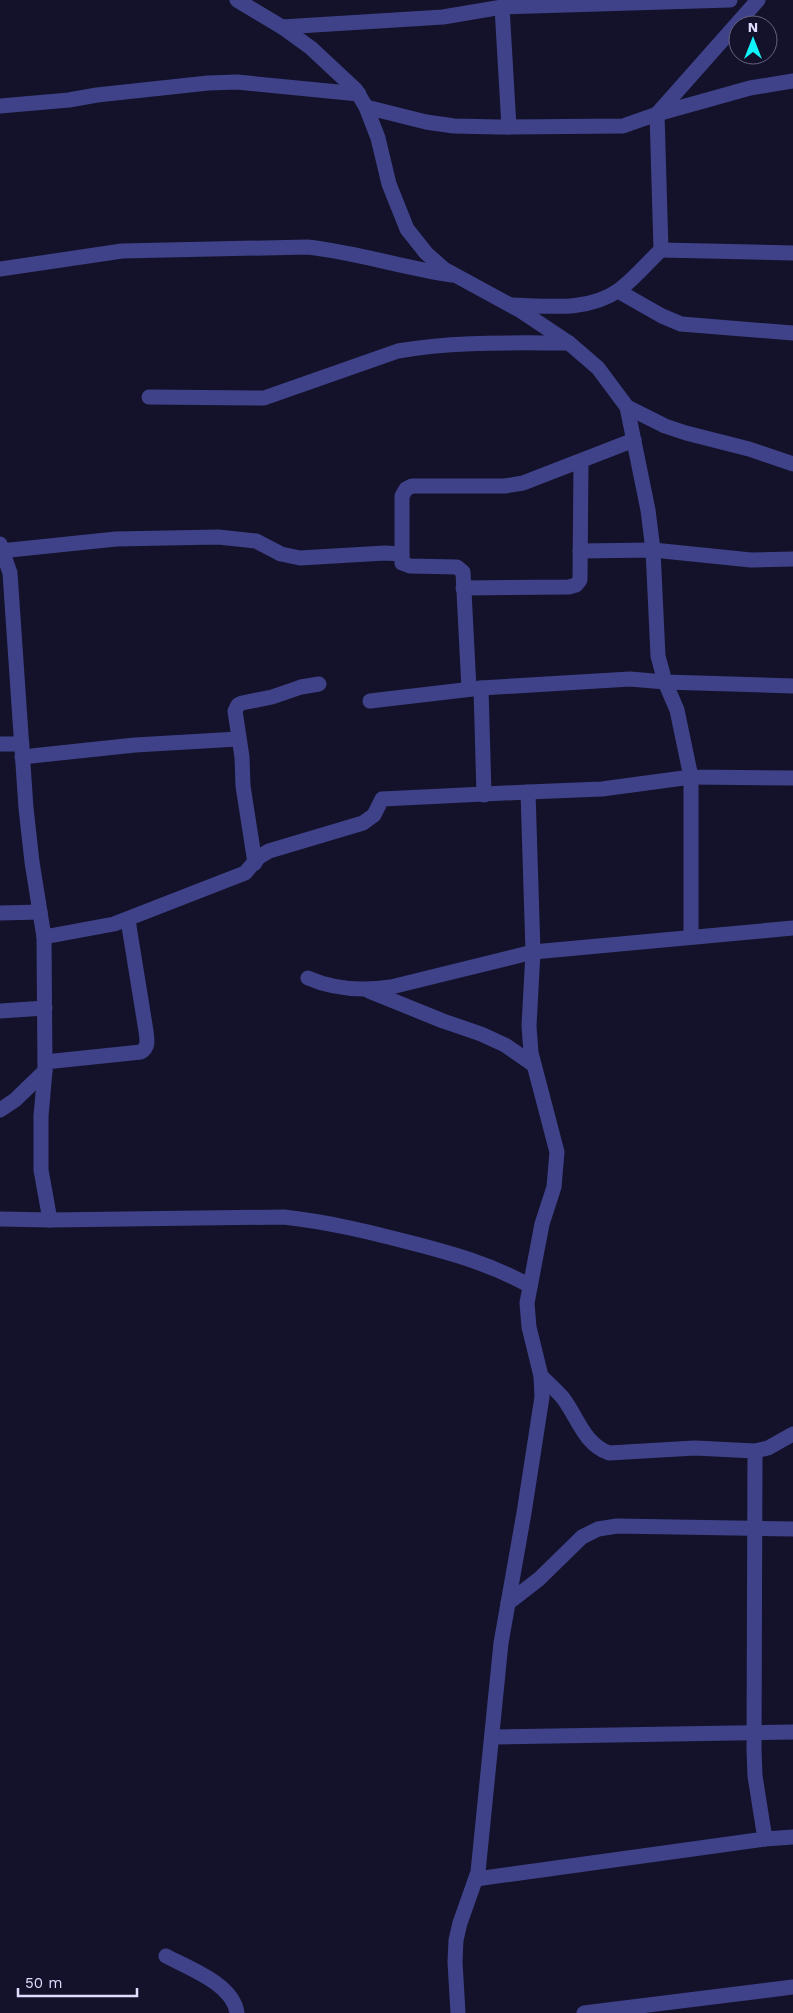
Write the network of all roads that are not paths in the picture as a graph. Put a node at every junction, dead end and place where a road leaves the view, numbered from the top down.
1 (236, 0) edge
2 (730, 0) edge
3 (758, 0) edge
4 (481, 5) edge
5 (502, 8) junction
6 (282, 27) junction
7 (793, 81) edge
8 (363, 100) junction
9 (0, 106) edge
10 (657, 114) junction
11 (509, 127) junction
12 (661, 250) junction
13 (793, 253) edge
14 (0, 269) edge
15 (457, 276) junction
16 (618, 291) junction
17 (509, 305) junction
18 (793, 333) edge
19 (569, 343) junction
20 (149, 397) dead end
21 (627, 407) junction
22 (634, 440) junction
23 (581, 461) junction
24 (793, 464) edge
25 (1, 549) edge
26 (653, 550) junction
27 (580, 551) junction
28 (402, 554) junction
29 (793, 559) edge
30 (464, 588) junction
31 (665, 682) junction
32 (319, 684) dead end
33 (793, 686) edge
34 (475, 688) junction
35 (370, 701) dead end
36 (238, 739) junction
37 (0, 744) edge
38 (22, 750) junction
39 (691, 777) junction
40 (793, 778) edge
41 (528, 792) junction
42 (484, 795) junction
43 (255, 863) junction
44 (40, 912) junction
45 (0, 913) edge
46 (128, 920) junction
47 (793, 928) edge
48 (691, 936) junction
49 (44, 937) junction
50 (533, 952) junction
51 (308, 978) dead end
52 (368, 990) junction
53 (45, 1008) junction
54 (0, 1011) edge
55 (534, 1065) junction
56 (45, 1066) junction
57 (0, 1110) edge
58 (0, 1218) edge
59 (50, 1220) junction
60 (530, 1286) junction
61 (541, 1376) junction
62 (793, 1434) edge
63 (755, 1451) junction
64 (755, 1527) junction
65 (793, 1528) edge
66 (508, 1603) junction
67 (793, 1732) edge
68 (754, 1734) junction
69 (492, 1737) junction
70 (793, 1837) edge
71 (765, 1839) junction
72 (476, 1880) junction
73 (166, 1956) dead end
74 (793, 1987) edge
75 (237, 2013) edge
76 (458, 2013) edge
77 (584, 2013) edge

1 - 6 street
2 - 5 street
3 - 10 street
4 - 5 street
4 - 6 street
5 - 11 street
6 - 8 street
7 - 10 street
8 - 9 street
8 - 11 street
8 - 15 street
10 - 11 street
10 - 12 street
12 - 13 street
12 - 16 street
14 - 15 street
15 - 17 street
16 - 17 street
16 - 18 street
17 - 19 street
19 - 20 street
19 - 21 street
21 - 22 street
21 - 24 street
22 - 23 street
22 - 26 street
23 - 27 street
23 - 28 street
25 - 28 street
25 - 38 street
26 - 27 street
26 - 29 street
26 - 31 street
27 - 30 street
28 - 30 street
30 - 34 street
31 - 33 street
31 - 34 street
31 - 39 street
32 - 36 street
34 - 35 street
34 - 42 street
36 - 38 street
36 - 43 street
37 - 38 street
38 - 44 street
39 - 40 street
39 - 41 street
39 - 48 street
41 - 42 street
41 - 50 street
42 - 43 street
43 - 46 street
44 - 45 street
44 - 49 street
46 - 49 street
46 - 56 street
47 - 48 street
48 - 50 street
49 - 53 street
50 - 52 street
50 - 55 street
51 - 52 street
52 - 55 street
53 - 54 street
53 - 56 street
55 - 60 street
56 - 57 street
56 - 59 street
58 - 59 street
59 - 60 street
60 - 61 street
61 - 63 street
61 - 66 street
62 - 63 street
63 - 64 street
64 - 65 street
64 - 66 street
64 - 68 street
66 - 69 street
67 - 68 street
68 - 69 street
68 - 71 street
69 - 72 street
70 - 71 street
71 - 72 street
72 - 76 street
73 - 75 street
74 - 77 street

